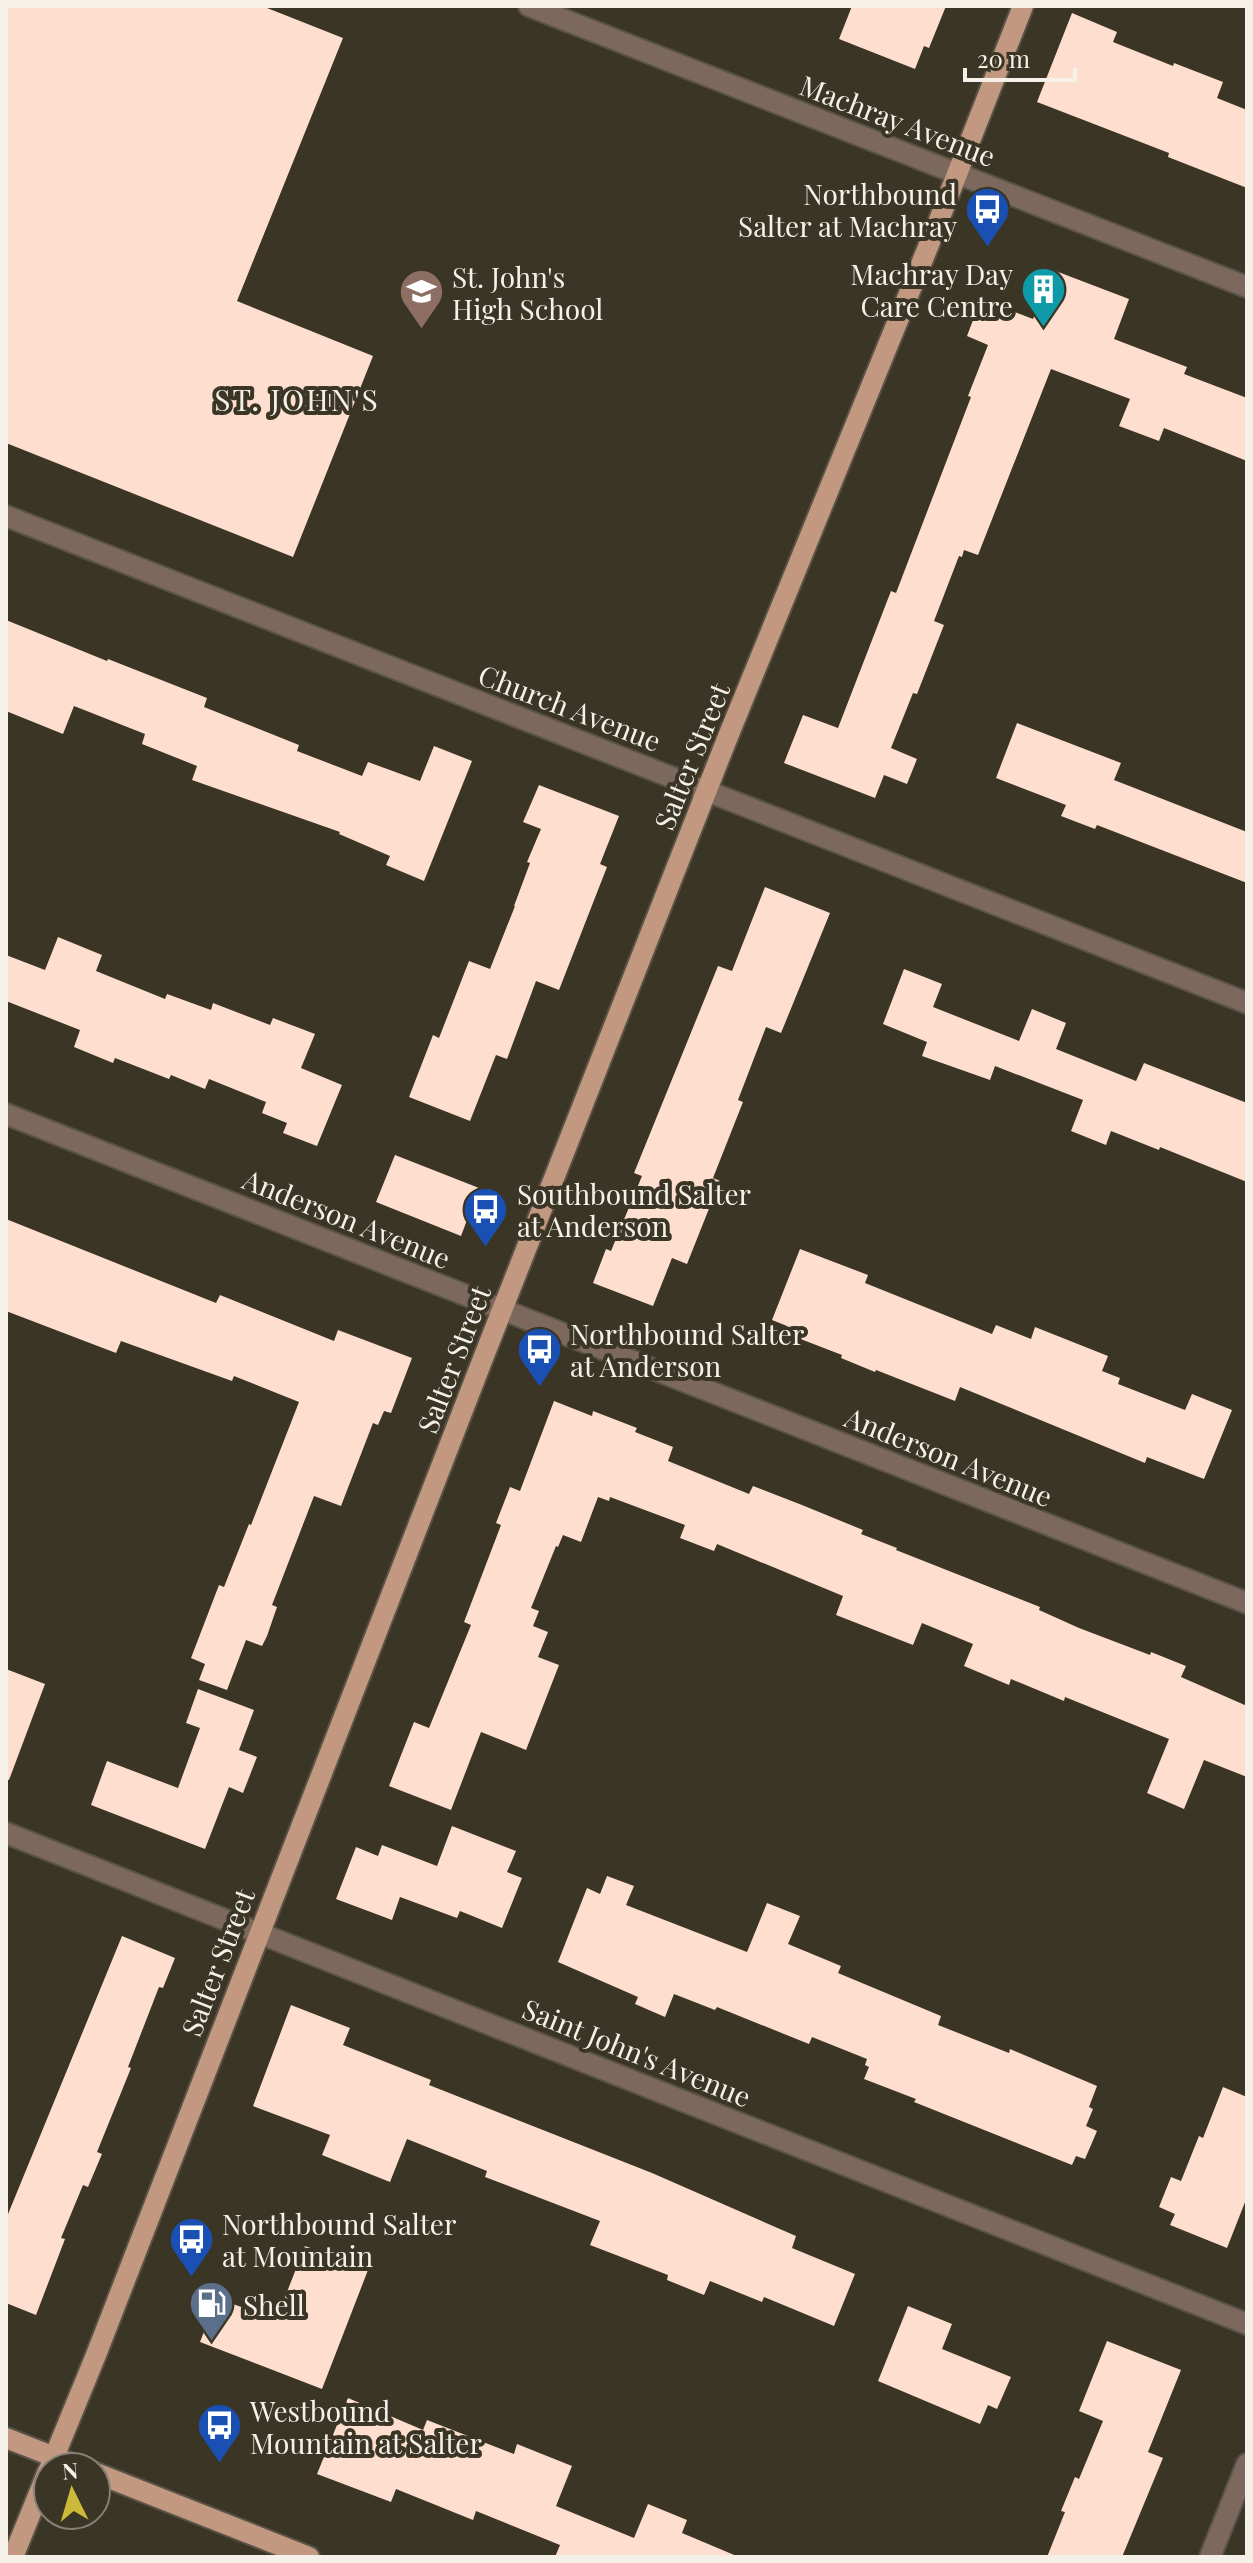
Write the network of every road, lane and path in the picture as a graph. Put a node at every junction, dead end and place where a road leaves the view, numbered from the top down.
1 (529, 6) edge
2 (1023, 6) edge
3 (957, 173) junction
4 (1247, 287) edge
5 (6, 516) edge
6 (707, 791) junction
7 (1247, 1003) edge
8 (6, 1114) edge
9 (502, 1310) junction
10 (1247, 1603) edge
11 (6, 1833) edge
12 (259, 1933) junction
13 (1247, 2324) edge
14 (6, 2438) edge
15 (57, 2451) edge
16 (32, 2454) edge
17 (1247, 2464) edge
18 (112, 2479) edge
19 (32, 2511) edge
20 (13, 2557) edge
21 (309, 2557) edge
22 (1210, 2557) edge

1 - 3 street, Machray Avenue
2 - 3 main road, Salter Street
3 - 4 street, Machray Avenue
3 - 6 main road, Salter Street
5 - 6 street, Church Avenue
6 - 7 street, Church Avenue
6 - 9 main road, Salter Street
8 - 9 street, Anderson Avenue
9 - 10 street, Anderson Avenue
9 - 12 main road, Salter Street
11 - 12 street, Saint John's Avenue
12 - 13 street, Saint John's Avenue
12 - 15 main road, Salter Street
14 - 16 main road
17 - 22 street
18 - 21 main road
19 - 20 main road, Salter Street

